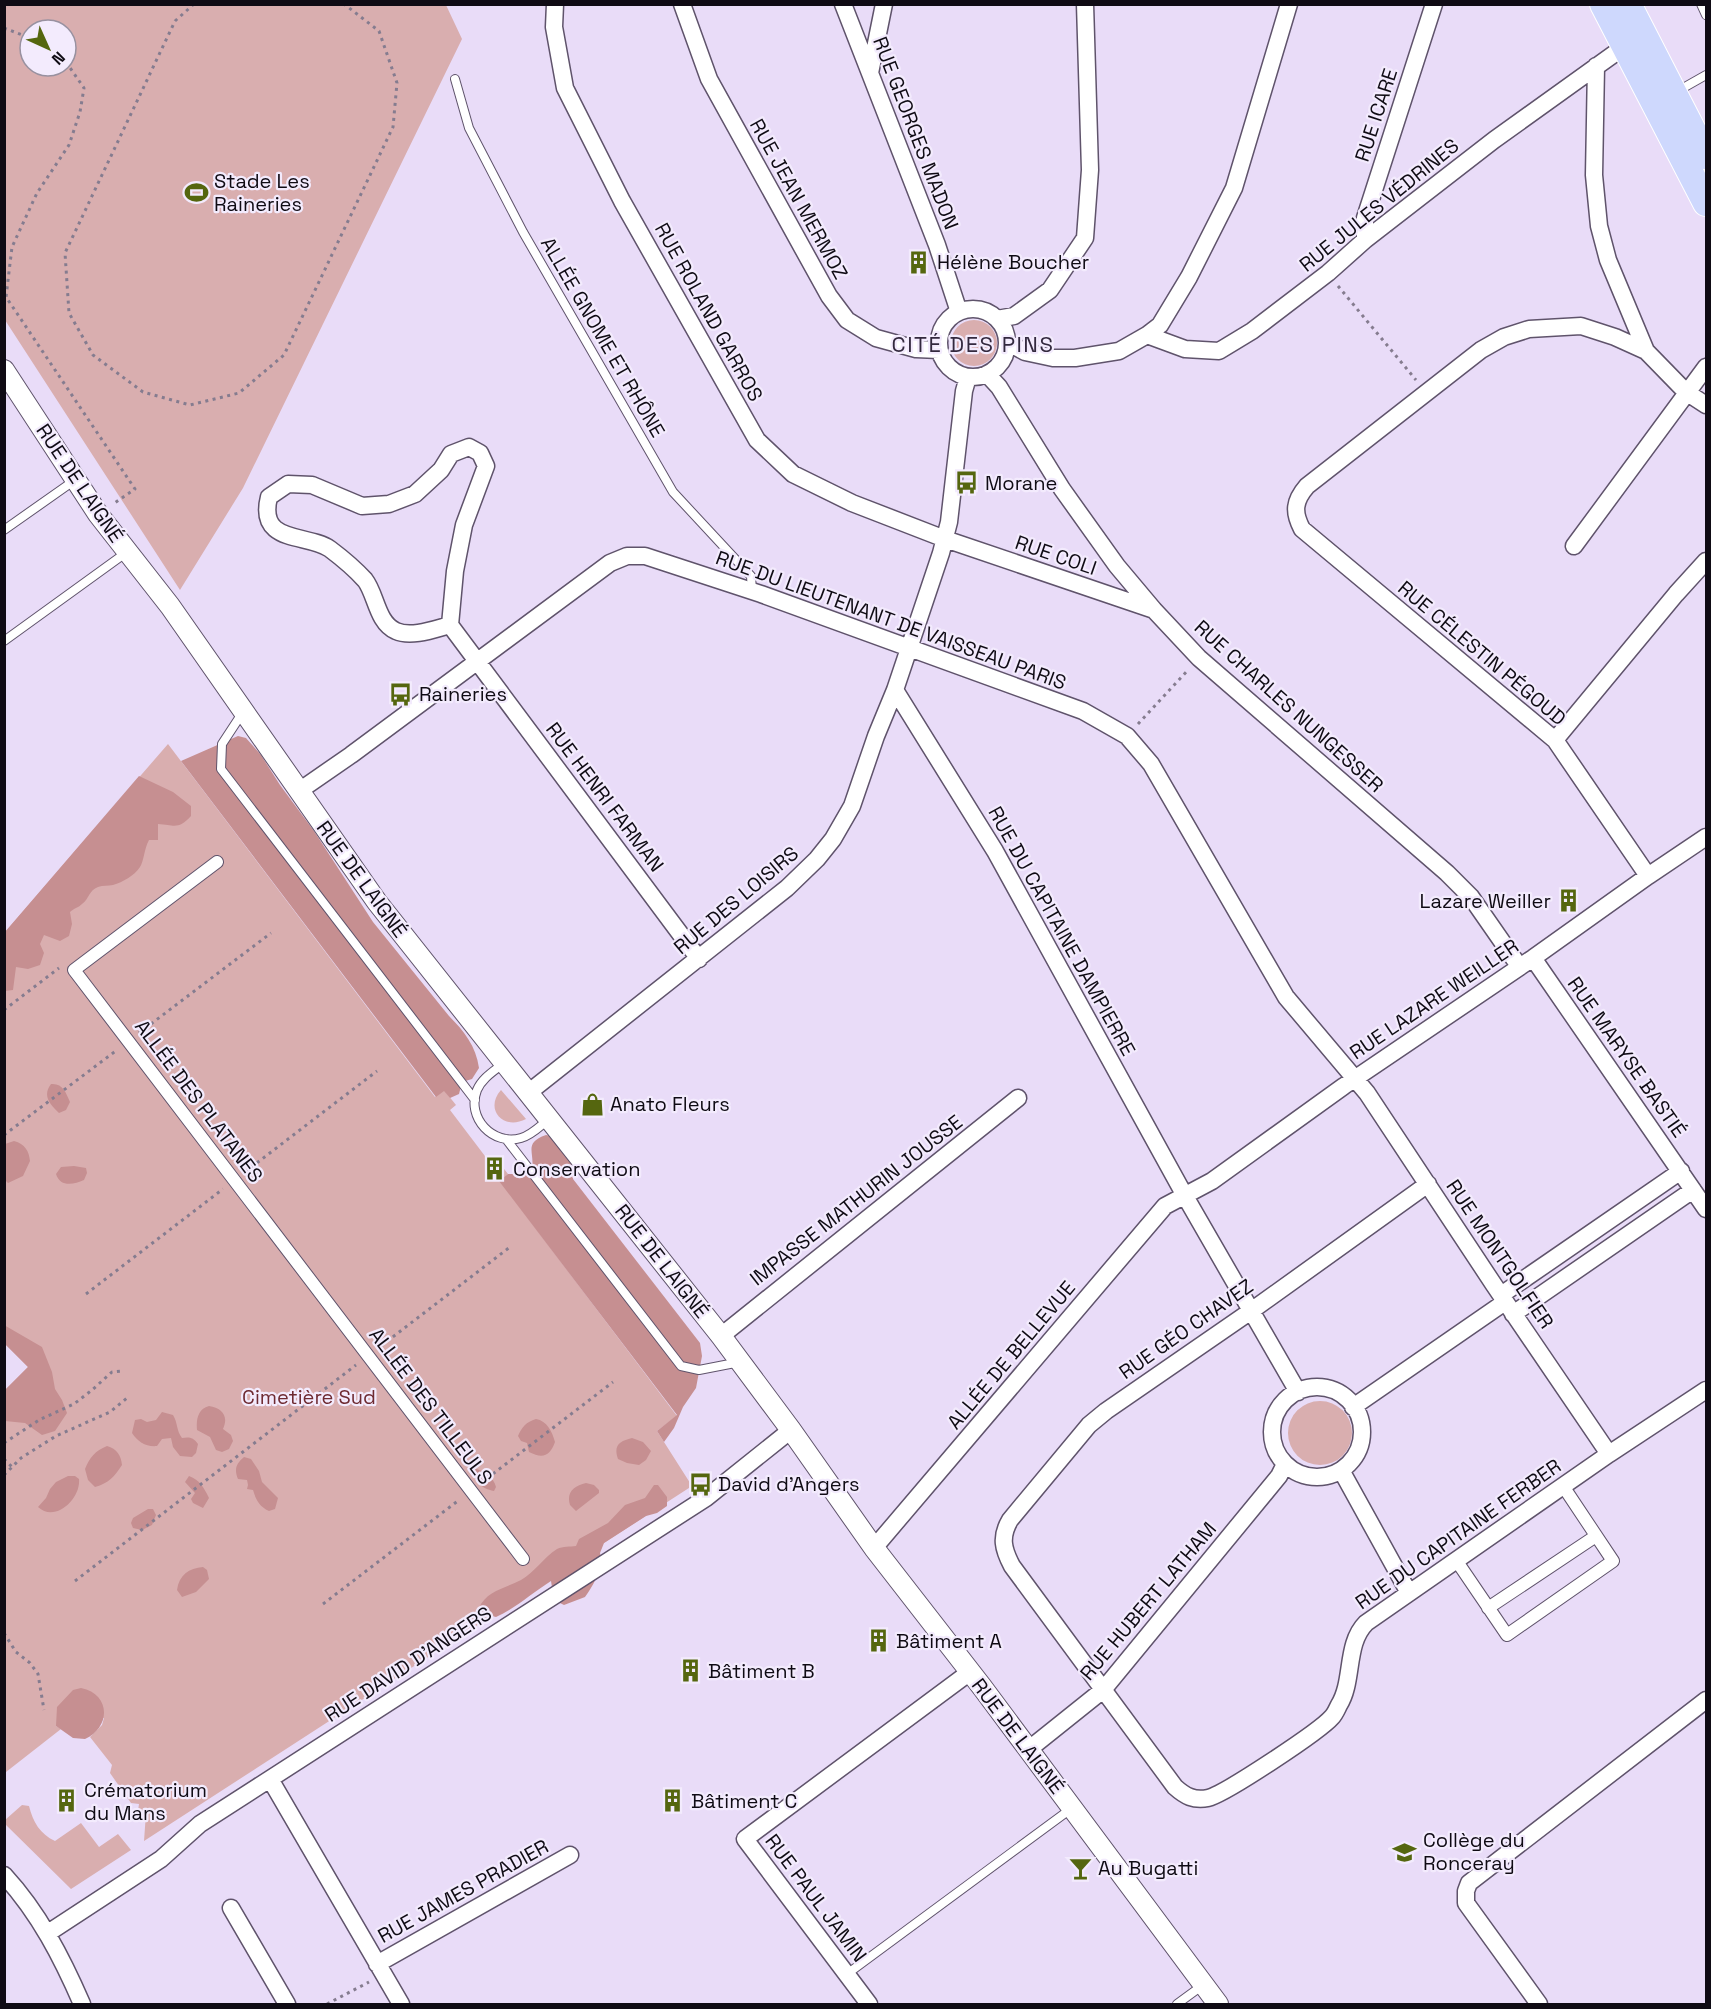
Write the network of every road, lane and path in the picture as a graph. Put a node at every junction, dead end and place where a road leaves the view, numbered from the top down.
1 (194, 4) edge
2 (344, 4) edge
3 (555, 4) edge
4 (682, 4) edge
5 (843, 4) edge
6 (884, 4) edge
7 (1085, 4) edge
8 (1289, 4) edge
9 (1434, 4) edge
10 (1603, 4) edge
11 (1628, 4) edge
12 (1701, 4) edge
13 (1707, 15) edge
14 (1634, 40) junction
15 (1596, 66) junction
16 (870, 73) junction
17 (1707, 75) edge
18 (77, 78) edge
19 (455, 79) dead end
20 (1674, 93) junction
21 (1707, 156) edge
22 (1707, 203) edge
23 (1365, 240) junction
24 (1328, 273) junction
25 (959, 312) junction
26 (998, 319) junction
27 (1147, 335) junction
28 (1007, 342) junction
29 (939, 350) junction
30 (1646, 351) junction
31 (1707, 367) edge
32 (4, 370) edge
33 (987, 374) junction
34 (968, 377) junction
35 (1686, 392) junction
36 (1426, 393) junction
37 (1707, 405) edge
38 (76, 479) junction
39 (98, 514) junction
40 (4, 530) edge
41 (945, 539) junction
42 (1574, 546) dead end
43 (128, 552) junction
44 (1707, 561) edge
45 (752, 591) junction
46 (1154, 610) junction
47 (450, 625) junction
48 (4, 641) edge
49 (909, 649) junction
50 (1199, 658) junction
51 (478, 661) junction
52 (895, 690) junction
53 (243, 712) junction
54 (1127, 736) junction
55 (1555, 740) junction
56 (299, 791) junction
57 (1707, 837) edge
58 (217, 862) dead end
59 (1648, 876) junction
60 (699, 959) junction
61 (1526, 962) junction
62 (74, 970) junction
63 (4, 1010) edge
64 (504, 1063) junction
65 (1354, 1079) junction
66 (528, 1093) junction
67 (1018, 1098) dead end
68 (475, 1100) junction
69 (549, 1119) junction
70 (506, 1139) junction
71 (1681, 1171) junction
72 (1428, 1184) junction
73 (1693, 1190) junction
74 (1185, 1196) junction
75 (1707, 1209) edge
76 (510, 1247) dead end
77 (308, 1276) joint
78 (1506, 1304) junction
79 (1251, 1311) junction
80 (721, 1335) junction
81 (368, 1356) junction
82 (741, 1362) junction
83 (123, 1371) dead end
84 (1707, 1390) edge
85 (1298, 1392) junction
86 (127, 1398) dead end
87 (1353, 1407) junction
88 (791, 1430) junction
89 (4, 1443) edge
90 (1609, 1454) junction
91 (4, 1459) edge
92 (1285, 1464) junction
93 (12, 1467) junction
94 (1341, 1470) junction
95 (4, 1475) edge
96 (1563, 1486) junction
97 (1596, 1536) junction
98 (874, 1548) junction
99 (523, 1559) dead end
100 (1456, 1560) junction
101 (75, 1581) dead end
102 (1409, 1593) junction
103 (1488, 1608) junction
104 (4, 1633) edge
105 (970, 1672) junction
106 (1103, 1690) junction
107 (1707, 1700) edge
108 (44, 1710) dead end
109 (1029, 1750) junction
110 (270, 1779) junction
111 (1072, 1808) junction
112 (570, 1855) dead end
113 (4, 1875) edge
114 (231, 1908) dead end
115 (48, 1933) junction
116 (381, 1969) junction
117 (847, 1974) junction
118 (1204, 1984) junction
119 (82, 2004) edge
120 (287, 2004) edge
121 (327, 2004) edge
122 (401, 2004) edge
123 (870, 2004) edge
124 (1176, 2004) edge
125 (1218, 2004) edge
126 (1539, 2004) edge

1 - 2 path
3 - 41 street, RUE ROLAND GARROS
4 - 29 street, RUE JEAN MERMOZ
5 - 16 street, RUE GEORGES MADON
6 - 16 street
7 - 26 street
8 - 27 street
9 - 23 street, RUE ICARE
10 - 14 main road
11 - 14 main road
12 - 13 lane
14 - 15 street, RUE JULES VÉDRINES
14 - 20 main road
14 - 22 main road
15 - 23 street, RUE JULES VÉDRINES
15 - 30 street
16 - 25 street, RUE GEORGES MADON
17 - 20 lane
18 - 39 path
19 - 45 lane, ALLÉE GNOME ET RHÔNE
20 - 21 main road
23 - 24 street, RUE JULES VÉDRINES
24 - 27 street, RUE JULES VÉDRINES
24 - 36 path
25 - 26 street
25 - 29 street
26 - 28 street
27 - 28 street
28 - 33 street
29 - 34 street
30 - 35 street
30 - 36 street
31 - 35 street
32 - 38 street, RUE DE LAIGNÉ
33 - 34 street
33 - 46 street, RUE CHARLES NUNGESSER
34 - 41 street, RUE DES LOISIRS
35 - 37 street
35 - 42 street
36 - 55 street, RUE CÉLESTIN PÉGOUD
38 - 39 street, RUE DE LAIGNÉ
38 - 40 lane
39 - 43 street, RUE DE LAIGNÉ
41 - 46 street, RUE COLI
41 - 49 street, RUE DES LOISIRS
43 - 48 lane
43 - 53 street, RUE DE LAIGNÉ
44 - 55 street
45 - 49 street, RUE DU LIEUTENANT DE VAISSEAU PARIS
45 - 51 street, RUE DU LIEUTENANT DE VAISSEAU PARIS
46 - 50 street, RUE CHARLES NUNGESSER
47 - 47 street
47 - 51 street, RUE HENRI FARMAN
49 - 52 street, RUE DES LOISIRS
49 - 54 street, RUE DU LIEUTENANT DE VAISSEAU PARIS
50 - 54 path
50 - 61 street, RUE CHARLES NUNGESSER
51 - 56 street, RUE DU LIEUTENANT DE VAISSEAU PARIS
51 - 60 street, RUE HENRI FARMAN
52 - 60 street, RUE DES LOISIRS
52 - 74 street, RUE DU CAPITAINE DAMPIERRE
53 - 56 street, RUE DE LAIGNÉ
53 - 68 lane
54 - 65 street, RUE DU LIEUTENANT DE VAISSEAU PARIS
55 - 59 street, RUE CÉLESTIN PÉGOUD
56 - 64 street, RUE DE LAIGNÉ
57 - 59 street, RUE LAZARE WEILLER
58 - 62 street
59 - 61 street, RUE LAZARE WEILLER
60 - 66 street, RUE DES LOISIRS
61 - 65 street, RUE LAZARE WEILLER
61 - 71 street, RUE MARYSE BASTIÉ
62 - 63 path
62 - 77 street, ALLÉE DES PLATANES
64 - 66 street, RUE DE LAIGNÉ
64 - 68 lane
65 - 72 street, RUE MONTGOLFIER
65 - 74 street, RUE LAZARE WEILLER
66 - 69 street, RUE DE LAIGNÉ
67 - 80 street, IMPASSE MATHURIN JOUSSE
68 - 70 lane
69 - 70 lane
69 - 80 street, RUE DE LAIGNÉ
70 - 82 lane
71 - 73 street, RUE MARYSE BASTIÉ
71 - 78 street
72 - 78 street, RUE MONTGOLFIER
72 - 79 street, RUE GÉO CHAVEZ
73 - 75 street, RUE MARYSE BASTIÉ
73 - 78 street
74 - 79 street, RUE DU CAPITAINE DAMPIERRE
74 - 98 street, ALLÉE DE BELLEVUE
76 - 81 path
77 - 81 street, ALLÉE DES TILLEULS
78 - 87 street
78 - 90 street, RUE MONTGOLFIER
79 - 85 street, RUE DU CAPITAINE DAMPIERRE
79 - 106 street, RUE GÉO CHAVEZ
80 - 82 street, RUE DE LAIGNÉ
81 - 99 street, ALLÉE DES TILLEULS
81 - 101 path
82 - 88 street, RUE DE LAIGNÉ
83 - 89 path
84 - 90 street, RUE DU CAPITAINE FERBER
85 - 87 street
85 - 92 street
86 - 93 path
87 - 94 street
88 - 98 street, RUE DE LAIGNÉ
88 - 110 street, RUE DAVID D'ANGERS
90 - 96 street, RUE DU CAPITAINE FERBER
91 - 93 path
92 - 94 street
92 - 106 street, RUE HUBERT LATHAM
93 - 95 path
94 - 102 street
96 - 97 street
96 - 100 street, RUE DU CAPITAINE FERBER
97 - 103 street
97 - 103 street
98 - 105 street, RUE DE LAIGNÉ
100 - 102 street, RUE DU CAPITAINE FERBER
100 - 103 street
102 - 106 street, RUE DU CAPITAINE FERBER
104 - 108 path
105 - 109 street, RUE DE LAIGNÉ
105 - 117 street, RUE PAUL JAMIN
106 - 109 street, RUE HUBERT LATHAM
107 - 126 street
109 - 111 street, RUE DE LAIGNÉ
110 - 115 street, RUE DAVID D'ANGERS
110 - 116 street, RUE JAMES PRADIER
111 - 117 lane
111 - 118 street, RUE DE LAIGNÉ
112 - 116 street, RUE JAMES PRADIER
113 - 115 street
114 - 120 street
115 - 119 street
116 - 121 path
116 - 122 street, RUE JAMES PRADIER
117 - 123 street, RUE PAUL JAMIN
118 - 124 lane
118 - 125 street, RUE DE LAIGNÉ

